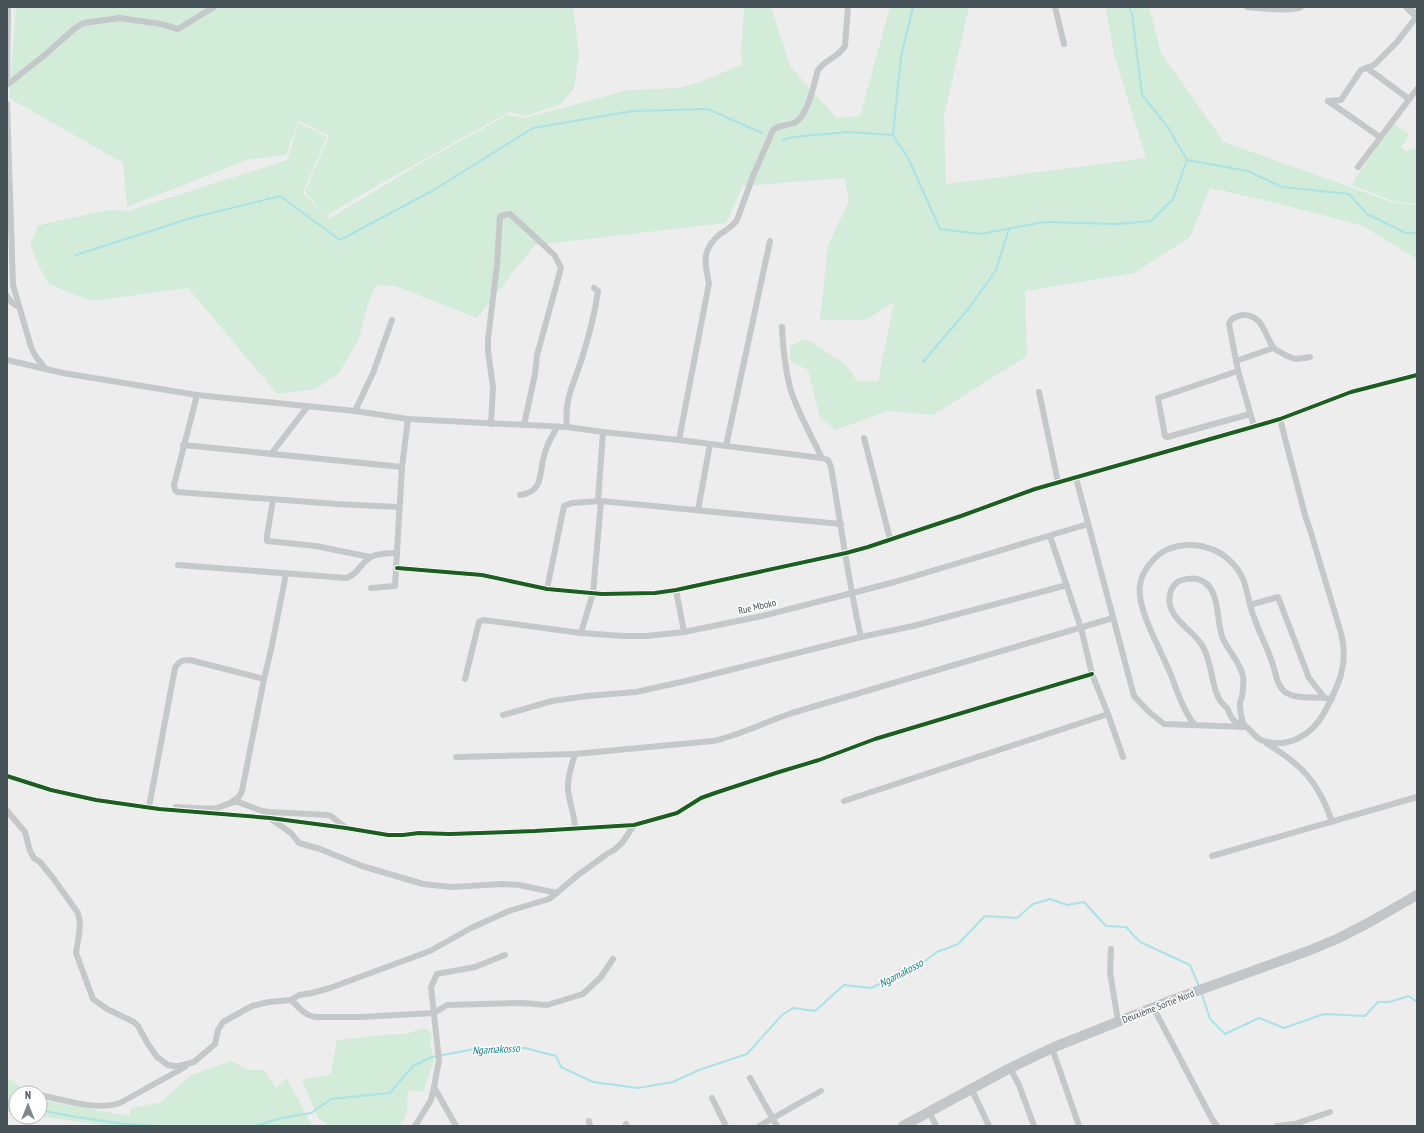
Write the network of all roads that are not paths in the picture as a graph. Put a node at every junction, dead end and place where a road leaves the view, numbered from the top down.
1 (8, 7) edge
2 (214, 7) edge
3 (848, 7) edge
4 (1055, 7) edge
5 (1247, 7) edge
6 (1301, 7) edge
7 (1406, 7) edge
8 (1417, 16) edge
9 (7, 36) edge
10 (1064, 44) dead end
11 (1367, 68) junction
12 (7, 80) edge
13 (7, 86) edge
14 (1417, 89) edge
15 (1409, 99) junction
16 (7, 104) edge
17 (7, 136) edge
18 (1380, 137) junction
19 (1358, 167) dead end
20 (8, 177) edge
21 (770, 241) dead end
22 (594, 288) dead end
23 (7, 296) edge
24 (19, 307) junction
25 (392, 320) dead end
26 (782, 327) dead end
27 (1273, 348) junction
28 (1310, 357) dead end
29 (7, 360) edge
30 (1236, 361) junction
31 (45, 368) junction
32 (1238, 371) junction
33 (1417, 375) edge
34 (1039, 392) dead end
35 (197, 395) junction
36 (308, 406) junction
37 (355, 411) junction
38 (1250, 414) junction
39 (1280, 418) junction
40 (408, 419) junction
41 (491, 424) junction
42 (524, 425) junction
43 (1254, 426) junction
44 (557, 427) junction
45 (567, 427) junction
46 (603, 432) junction
47 (864, 438) dead end
48 (680, 440) junction
49 (710, 444) junction
50 (183, 445) junction
51 (726, 446) junction
52 (271, 454) junction
53 (822, 458) junction
54 (402, 466) junction
55 (1076, 478) junction
56 (1058, 482) junction
57 (520, 495) dead end
58 (273, 500) junction
59 (600, 501) junction
60 (399, 507) junction
61 (698, 510) junction
62 (841, 524) junction
63 (1088, 524) junction
64 (1050, 536) junction
65 (890, 539) junction
66 (397, 553) junction
67 (846, 553) junction
68 (370, 557) junction
69 (178, 565) dead end
70 (396, 568) junction
71 (286, 574) junction
72 (1067, 585) junction
73 (371, 588) dead end
74 (547, 588) junction
75 (676, 590) junction
76 (593, 593) junction
77 (851, 594) junction
78 (1250, 605) junction
79 (1113, 618) junction
80 (1081, 628) junction
81 (581, 632) junction
82 (684, 632) junction
83 (861, 638) junction
84 (1092, 674) junction
85 (264, 678) junction
86 (465, 679) dead end
87 (1324, 697) junction
88 (1332, 699) junction
89 (1240, 706) junction
90 (1227, 709) junction
91 (1108, 714) junction
92 (503, 715) dead end
93 (1194, 724) junction
94 (1244, 726) junction
95 (1261, 740) junction
96 (575, 754) junction
97 (456, 757) dead end
98 (1123, 757) dead end
99 (7, 776) edge
100 (1417, 797) edge
101 (233, 801) junction
102 (844, 801) dead end
103 (149, 807) junction
104 (159, 809) junction
105 (7, 811) edge
106 (270, 818) junction
107 (1332, 822) junction
108 (634, 825) junction
109 (346, 828) junction
110 (575, 829) junction
111 (1212, 856) dead end
112 (557, 893) junction
113 (1417, 895) edge
114 (1111, 949) dead end
115 (505, 955) dead end
116 (613, 959) dead end
117 (292, 1000) junction
118 (1153, 1007) junction
119 (434, 1013) junction
120 (1118, 1021) junction
121 (1052, 1048) junction
122 (194, 1062) junction
123 (1010, 1068) junction
124 (750, 1078) dead end
125 (434, 1087) junction
126 (971, 1088) junction
127 (821, 1091) dead end
128 (48, 1097) edge
129 (712, 1098) dead end
130 (929, 1111) junction
131 (1330, 1112) dead end
132 (772, 1118) junction
133 (415, 1126) edge
134 (456, 1126) edge
135 (726, 1126) edge
136 (759, 1126) edge
137 (777, 1126) edge
138 (902, 1126) edge
139 (936, 1126) edge
140 (989, 1126) edge
141 (1034, 1126) edge
142 (1079, 1126) edge
143 (1217, 1126) edge
144 (1277, 1126) edge

1 - 9 street
2 - 13 street
3 - 48 street
4 - 10 street
5 - 6 street
7 - 8 street
8 - 11 street
9 - 12 street
11 - 15 street
11 - 18 street
14 - 15 street
15 - 18 street
16 - 17 street
17 - 20 street
18 - 19 street
20 - 24 street
21 - 51 street
22 - 45 street
23 - 24 street
24 - 31 street
25 - 37 street
26 - 53 street
27 - 28 street
27 - 30 street
27 - 30 street
29 - 31 street
30 - 32 street
31 - 35 street
32 - 38 street
32 - 38 street
33 - 39 street
34 - 56 street
35 - 36 street
35 - 50 street
36 - 37 street
36 - 52 street
37 - 40 street
38 - 43 street
39 - 43 street
39 - 88 street
40 - 41 street
40 - 54 street
41 - 42 street
41 - 42 street
42 - 44 street
43 - 55 street
44 - 45 street
44 - 57 street
45 - 46 street
46 - 48 street
46 - 59 street
47 - 65 street
48 - 49 street
49 - 51 street
49 - 61 street
50 - 52 street
50 - 58 street
51 - 53 street
52 - 54 street
53 - 62 street
54 - 60 street
55 - 56 street
55 - 63 street
56 - 65 street
58 - 60 street
58 - 68 street
59 - 61 street
59 - 74 street
59 - 76 street
60 - 66 street
61 - 62 street
62 - 67 street
63 - 64 street, Rue Mboko
63 - 79 street
64 - 72 street
64 - 77 street, Rue Mboko
65 - 67 street
66 - 68 street
66 - 70 street
67 - 75 street
67 - 77 street
68 - 71 street
69 - 71 street
70 - 73 street
70 - 74 street
71 - 85 street
72 - 80 street
72 - 83 street
74 - 76 street
75 - 76 street
75 - 82 street
76 - 81 street
77 - 82 street, Rue Mboko
77 - 83 street
78 - 87 street
78 - 87 street
78 - 93 street
79 - 80 street
79 - 93 street
80 - 84 street
80 - 96 street
81 - 82 street, Rue Mboko
81 - 86 street, Rue Mboko
83 - 92 street
84 - 91 street
84 - 108 street
85 - 101 street
85 - 103 street
87 - 88 street
88 - 95 street
89 - 90 street
89 - 90 street
89 - 94 street
90 - 94 street
91 - 98 street
91 - 102 street
93 - 94 street
94 - 95 street
95 - 107 street
96 - 97 street
96 - 110 street
99 - 103 street
100 - 107 street
101 - 104 street
101 - 109 street
103 - 104 street
104 - 106 street
105 - 122 street
106 - 109 street
106 - 112 street
107 - 111 street
108 - 110 street
108 - 112 street
109 - 110 street
112 - 117 street
113 - 118 main road, Deuxième Sortie Nord
114 - 120 street
115 - 119 street
116 - 119 street
117 - 119 street
117 - 122 street
118 - 120 main road, Deuxième Sortie Nord
118 - 143 street
119 - 125 street
120 - 121 main road, Deuxième Sortie Nord
121 - 123 main road, Deuxième Sortie Nord
121 - 142 street
122 - 128 street
123 - 126 main road, Deuxième Sortie Nord
123 - 141 street
124 - 132 street
125 - 133 street
125 - 134 street
126 - 130 main road, Deuxième Sortie Nord
126 - 140 street
127 - 132 street
129 - 135 street
130 - 138 main road, Deuxième Sortie Nord
130 - 139 street
131 - 144 street
132 - 136 street
132 - 137 street

